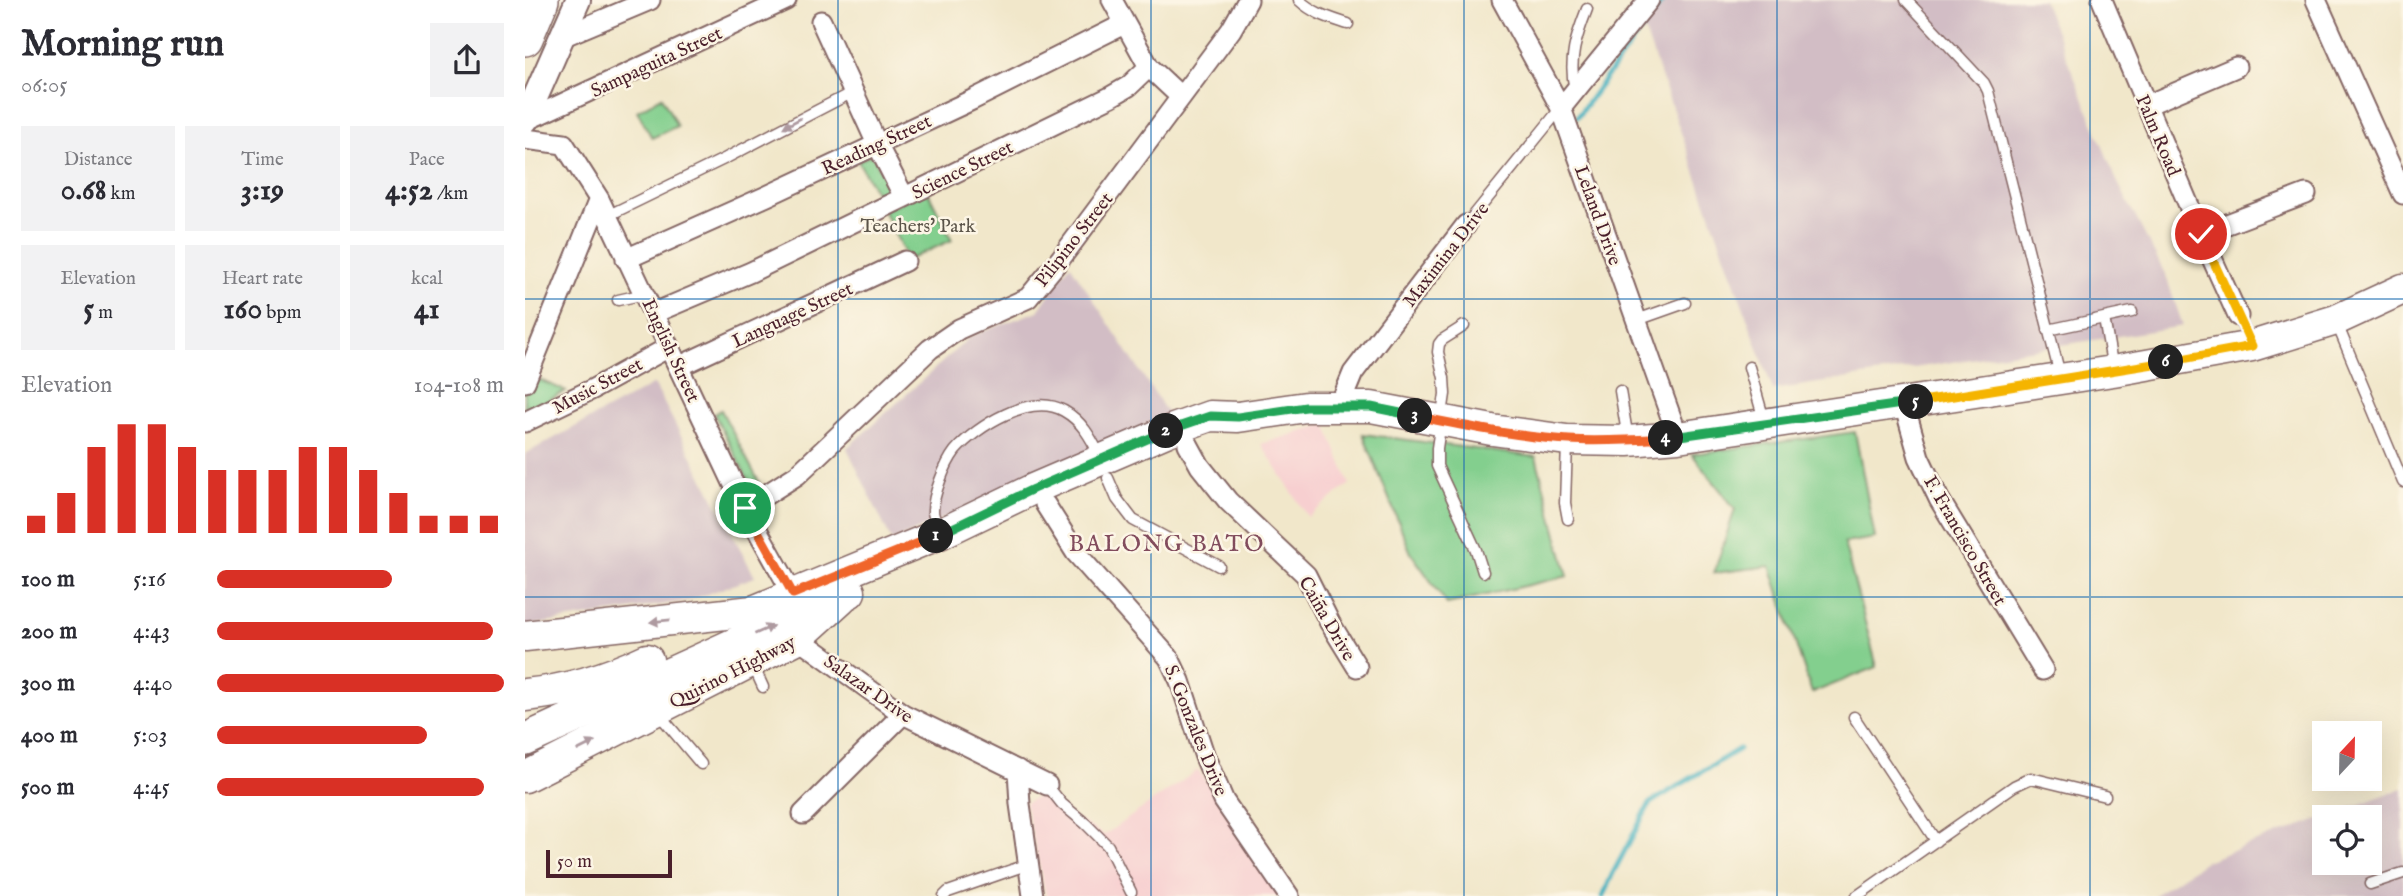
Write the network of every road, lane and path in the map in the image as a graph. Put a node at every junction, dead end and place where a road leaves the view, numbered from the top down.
1 (533, 0) edge
2 (541, 0) edge
3 (578, 0) edge
4 (650, 0) edge
5 (786, 0) edge
6 (1112, 0) edge
7 (1248, 0) edge
8 (1300, 0) edge
9 (1502, 0) edge
10 (1649, 0) edge
11 (1906, 0) edge
12 (2102, 0) edge
13 (2316, 0) edge
14 (1587, 9) dead end
15 (525, 19) edge
16 (821, 21) dead end
17 (1124, 24) junction
18 (1348, 24) dead end
19 (562, 37) junction
20 (525, 38) edge
21 (2236, 67) dead end
22 (1149, 68) junction
23 (1575, 91) junction
24 (853, 92) junction
25 (1181, 97) junction
26 (2147, 105) junction
27 (1561, 108) junction
28 (525, 121) edge
29 (525, 139) edge
30 (877, 144) junction
31 (2306, 194) dead end
32 (2403, 194) edge
33 (904, 197) junction
34 (603, 208) junction
35 (1466, 225) joint
36 (2201, 234) junction
37 (626, 259) junction
38 (905, 261) dead end
39 (2403, 289) edge
40 (645, 294) junction
41 (618, 300) dead end
42 (1685, 303) dead end
43 (2132, 312) dead end
44 (654, 313) junction
45 (2238, 316) joint
46 (2104, 318) junction
47 (1637, 320) junction
48 (2336, 320) junction
49 (1464, 326) dead end
50 (2048, 330) junction
51 (2252, 346) junction
52 (669, 347) junction
53 (680, 366) junction
54 (1749, 367) dead end
55 (2113, 371) junction
56 (2060, 379) junction
57 (525, 382) edge
58 (1620, 391) dead end
59 (1904, 404) junction
60 (1339, 407) junction
61 (1238, 417) junction
62 (1443, 421) junction
63 (525, 422) edge
64 (1765, 424) junction
65 (1678, 437) junction
66 (1567, 440) junction
67 (1628, 440) junction
68 (1188, 444) junction
69 (1105, 469) junction
70 (2403, 482) edge
71 (1045, 504) junction
72 (745, 508) junction
73 (1568, 519) dead end
74 (942, 533) junction
75 (1219, 566) dead end
76 (1483, 572) dead end
77 (849, 592) junction
78 (793, 594) junction
79 (753, 611) junction
80 (525, 636) edge
81 (798, 638) junction
82 (698, 648) junction
83 (1357, 667) dead end
84 (2043, 670) dead end
85 (525, 695) edge
86 (656, 710) junction
87 (903, 715) junction
88 (1854, 717) dead end
89 (525, 740) edge
90 (701, 764) dead end
91 (1018, 770) junction
92 (525, 777) edge
93 (1047, 785) joint
94 (2105, 796) dead end
95 (803, 814) dead end
96 (1936, 841) junction
97 (1029, 864) junction
98 (2403, 873) edge
99 (2370, 884) dead end
100 (1131, 892) dead end
101 (944, 896) edge
102 (1033, 896) edge
103 (1289, 896) edge
104 (1857, 896) edge

1 - 15 highway
2 - 20 highway
3 - 19 street
4 - 19 street
5 - 28 street, Sampaguita Street
6 - 17 street
7 - 25 street, Pilipino Street
8 - 18 lane
9 - 27 street, Leland Drive
10 - 23 street
11 - 50 lane
12 - 26 street, Palm Road
13 - 32 street
14 - 23 lane
16 - 24 street
17 - 22 street
17 - 30 street, Reading Street
19 - 28 street
21 - 26 street
22 - 25 street
22 - 33 street, Science Street
23 - 27 street
24 - 30 street
24 -> 34 lane
25 - 72 street, Pilipino Street
26 - 36 street, Palm Road
27 - 35 lane, Maximina Drive
27 - 47 street, Leland Drive
29 - 34 street, English Street
30 - 33 street
30 - 37 street, Reading Street
31 - 36 street
33 - 44 street, Science Street
34 - 37 street, English Street
34 - 57 street, Music Street
35 - 60 street, Maximina Drive
36 - 45 street, Palm Road
37 - 40 street, English Street
38 - 53 street, Language Street
39 - 48 main road, Quirino Highway
40 - 41 lane
40 - 44 street, English Street
42 - 47 lane
43 - 46 lane
44 - 52 street, English Street
45 - 51 lane, Palm Road
46 - 50 lane
46 - 55 lane
47 - 65 street, Leland Drive
48 - 51 main road, Quirino Highway
48 - 70 lane
49 - 62 lane
50 - 56 lane
51 - 55 main road, Quirino Highway
52 - 53 street, English Street
52 - 63 street, Music Street
53 - 72 street, English Street
54 - 64 lane
55 - 56 main road, Quirino Highway
56 - 59 main road, Quirino Highway
58 - 67 lane
59 - 64 main road, Quirino Highway
59 - 84 street, F. Francisco Street
60 - 61 main road, Quirino Highway
60 - 62 main road, Quirino Highway
61 - 68 main road, Quirino Highway
61 - 69 main road, Quirino Highway
62 - 66 main road, Quirino Highway
62 - 76 lane
64 - 65 main road, Quirino Highway
65 - 67 main road, Quirino Highway
66 - 67 main road, Quirino Highway
66 - 73 lane
68 - 69 main road, Quirino Highway
68 - 83 street, Caiña Drive
69 - 71 main road, Quirino Highway
69 - 74 main road, Quirino Highway
69 - 74 lane
69 - 75 lane
71 - 77 main road, Quirino Highway
71 - 103 street, S. Gonzales Drive
72 - 78 street, English Street
74 - 78 main road, Quirino Highway
77 - 81 main road, Quirino Highway
82 -> 77 highway
78 - 79 main road, Quirino Highway
79 -> 80 main road, Quirino Highway
79 - 82 highway
81 - 86 main road, Quirino Highway
81 - 87 street, Salazar Drive
82 - 85 highway
82 - 89 highway
86 - 90 lane
92 -> 86 main road, Quirino Highway
87 - 91 street, Salazar Drive
87 - 95 street
88 - 96 lane
91 - 93 street, Salazar Drive
91 - 97 street
93 - 100 lane
94 - 96 lane
96 - 104 lane
97 - 101 lane
97 - 102 street
98 - 99 lane

